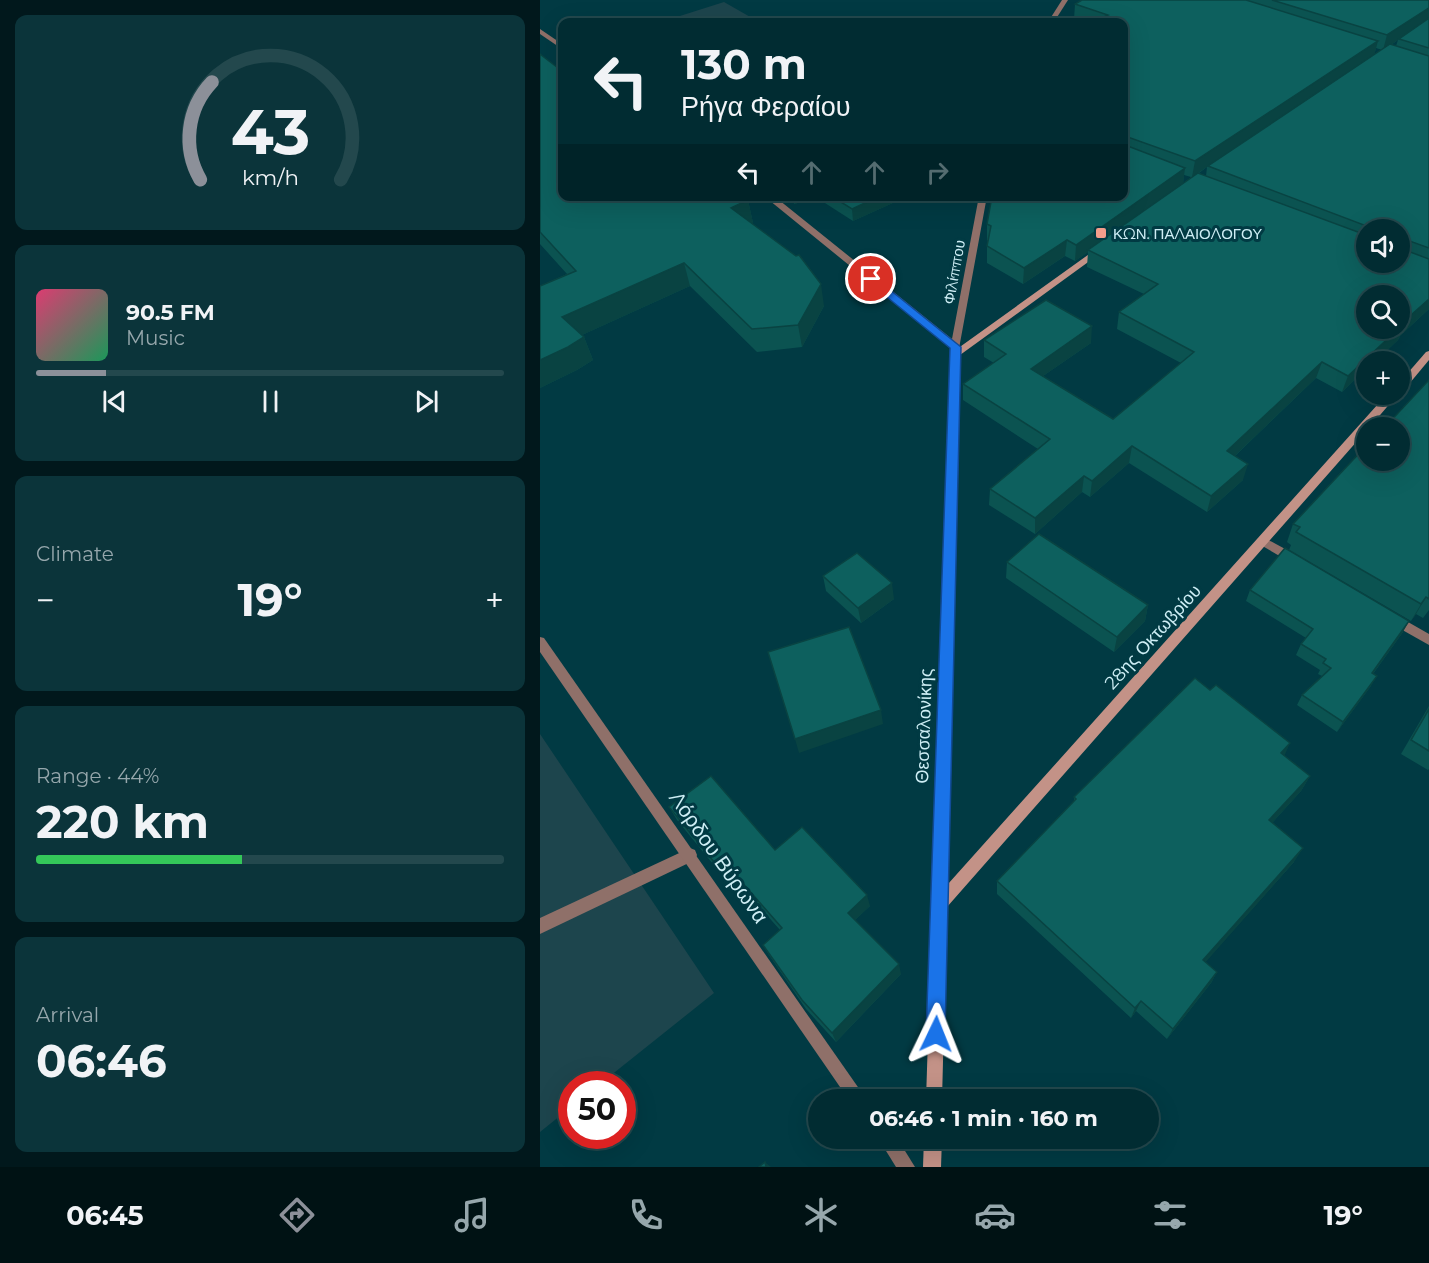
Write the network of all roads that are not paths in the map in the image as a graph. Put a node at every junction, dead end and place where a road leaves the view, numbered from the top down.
1 (1065, 0) edge
2 (1054, 18) edge
3 (540, 31) edge
4 (558, 44) edge
5 (774, 201) edge
6 (982, 201) edge
7 (1107, 245) edge
8 (955, 350) junction
9 (1429, 354) edge
10 (1410, 376) edge
11 (1383, 405) edge
12 (1263, 541) junction
13 (1302, 564) edge
14 (1380, 611) edge
15 (1429, 640) edge
16 (540, 642) edge
17 (690, 855) junction
18 (940, 904) junction
19 (540, 926) edge
20 (851, 1089) edge
21 (934, 1089) edge
22 (894, 1149) edge
23 (933, 1149) edge
24 (906, 1167) edge
25 (932, 1167) edge

1 - 2 street
3 - 4 street
5 - 8 street
6 - 8 street, Φιλίππου
7 - 8 main road
8 - 18 main road, Θεσσαλονίκης
9 - 10 main road
11 - 12 main road, 28ης Οκτωβρίου
12 - 13 street
12 - 18 main road, 28ης Οκτωβρίου
14 - 15 street
16 - 17 street, Λόρδου Βύρωνα
17 - 19 street
17 - 20 street, Λόρδου Βύρωνα
18 - 21 main road, Θεσσαλονίκης
22 - 24 street
23 - 25 main road

